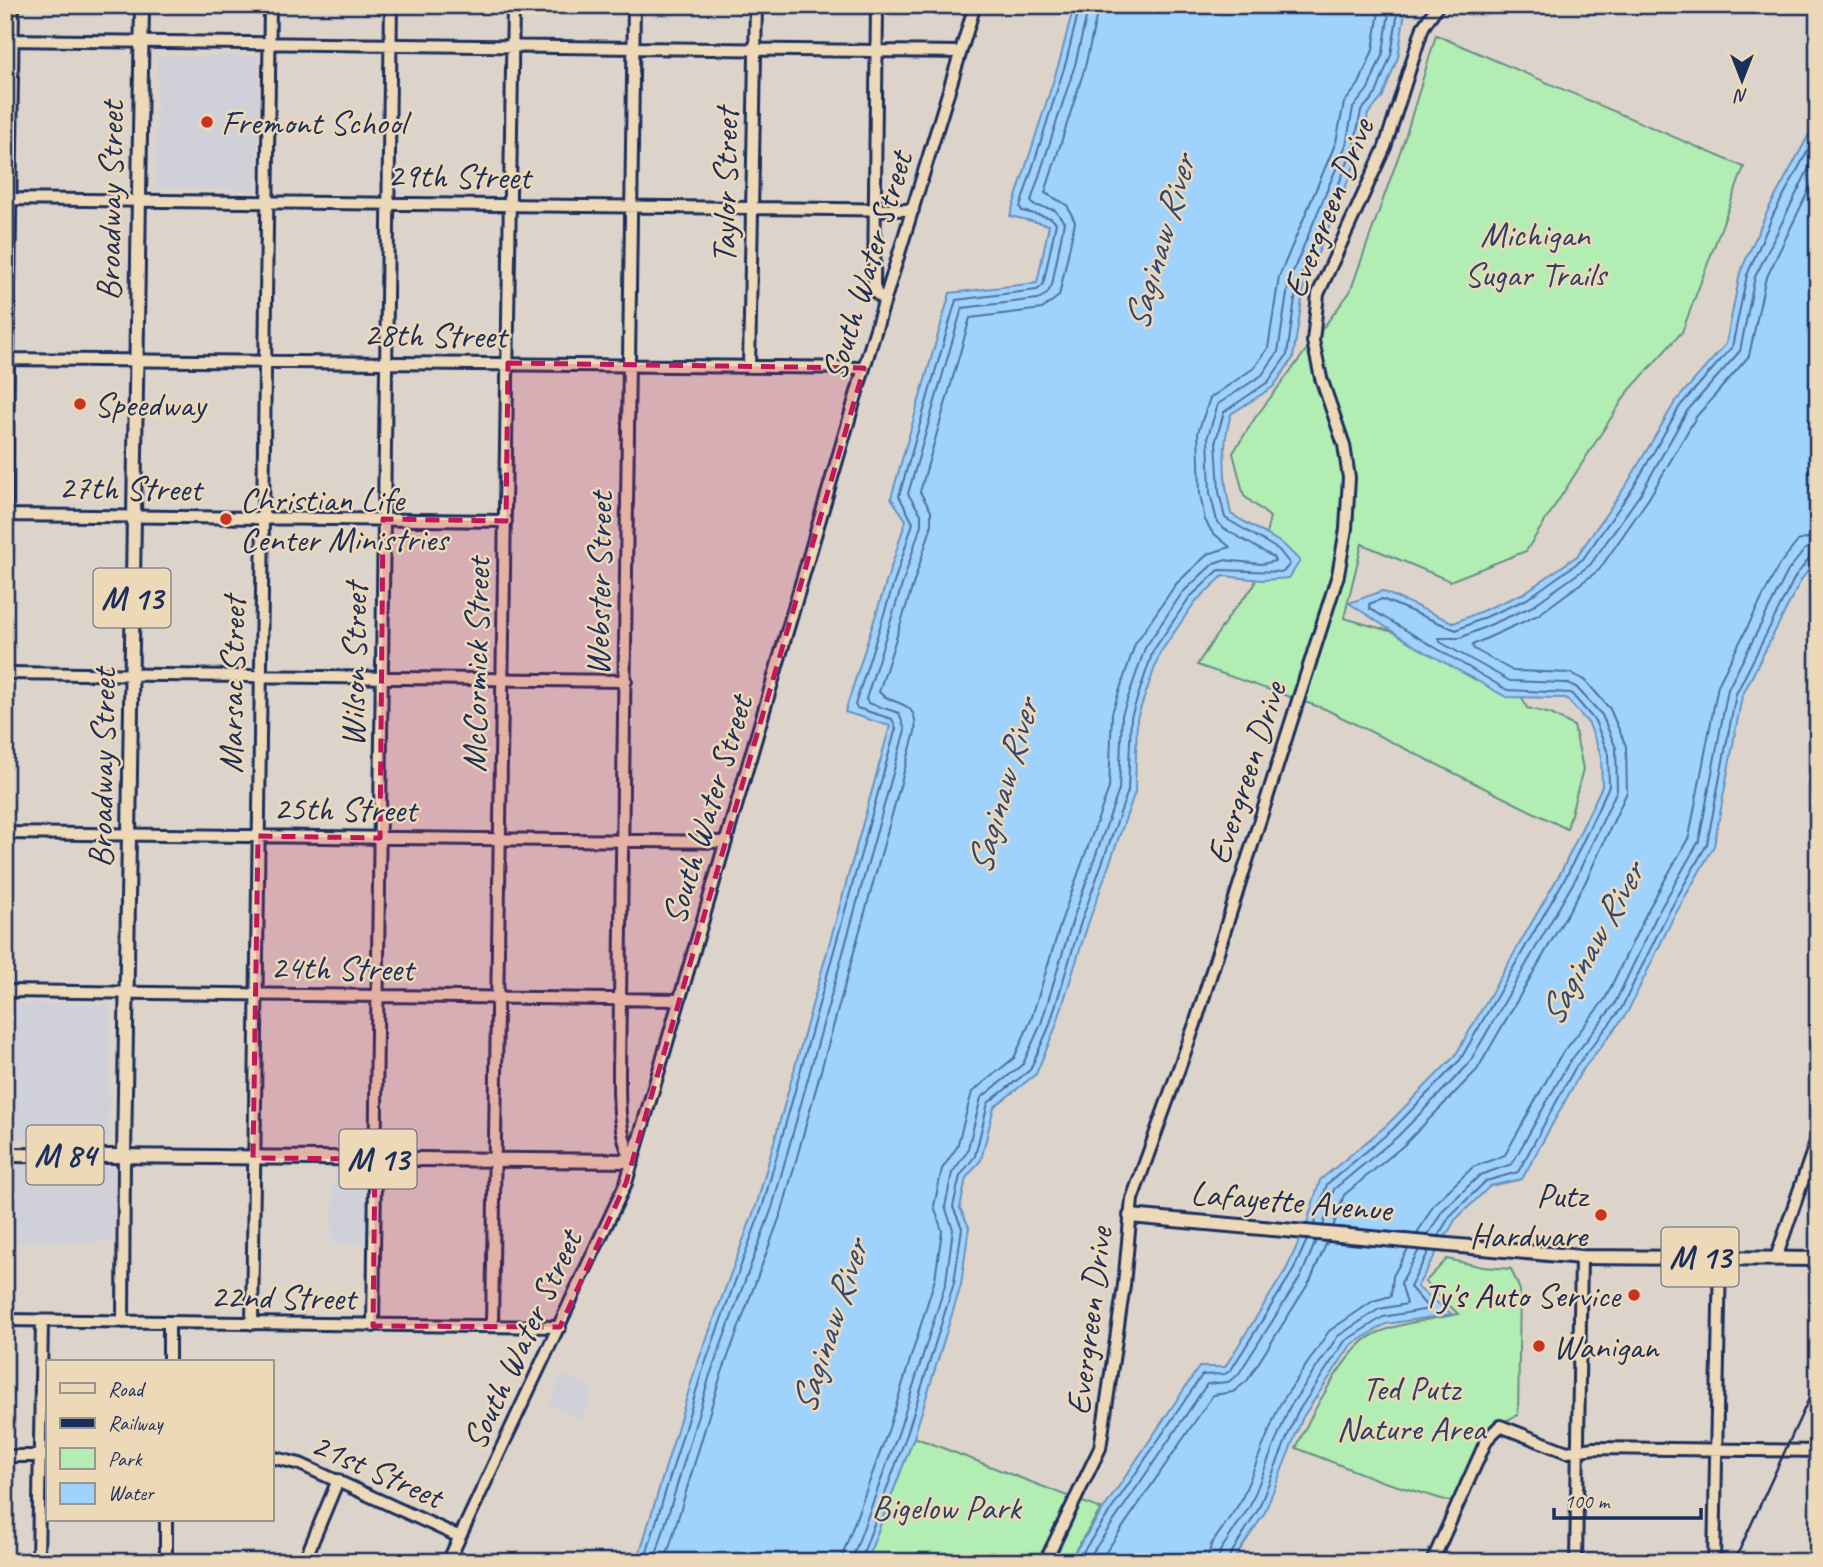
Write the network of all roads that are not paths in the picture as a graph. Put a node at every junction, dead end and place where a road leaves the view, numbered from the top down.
1 (13, 5) edge
2 (142, 5) edge
3 (270, 5) edge
4 (391, 5) edge
5 (513, 5) edge
6 (634, 5) edge
7 (756, 5) edge
8 (877, 5) edge
9 (975, 5) edge
10 (1438, 5) edge
11 (9, 41) edge
12 (141, 41) junction
13 (270, 43) junction
14 (391, 45) junction
15 (512, 47) junction
16 (634, 49) junction
17 (755, 50) junction
18 (877, 50) junction
19 (961, 52) junction
20 (8, 200) edge
21 (139, 201) junction
22 (267, 203) junction
23 (389, 203) junction
24 (510, 205) junction
25 (631, 207) junction
26 (753, 209) junction
27 (876, 209) junction
28 (913, 209) junction
29 (885, 300) junction
30 (6, 359) edge
31 (135, 359) junction
32 (265, 361) junction
33 (387, 362) junction
34 (508, 363) junction
35 (628, 364) junction
36 (749, 367) junction
37 (864, 368) junction
38 (6, 515) edge
39 (133, 516) junction
40 (261, 518) junction
41 (383, 519) junction
42 (506, 521) junction
43 (5, 582) edge
44 (5, 673) edge
45 (131, 674) junction
46 (260, 676) junction
47 (382, 677) junction
48 (504, 680) junction
49 (626, 681) junction
50 (5, 833) edge
51 (130, 833) junction
52 (258, 836) junction
53 (380, 838) junction
54 (501, 839) junction
55 (623, 840) junction
56 (726, 842) junction
57 (5, 991) edge
58 (127, 992) junction
59 (256, 995) junction
60 (377, 996) junction
61 (498, 998) junction
62 (620, 999) junction
63 (679, 1000) junction
64 (1818, 1136) edge
65 (5, 1154) edge
66 (124, 1156) junction
67 (253, 1158) junction
68 (374, 1159) junction
69 (495, 1160) junction
70 (632, 1161) junction
71 (1130, 1216) junction
72 (1581, 1257) junction
73 (1720, 1257) junction
74 (1776, 1258) junction
75 (1818, 1259) edge
76 (5, 1320) edge
77 (42, 1321) junction
78 (123, 1322) junction
79 (169, 1323) junction
80 (252, 1324) junction
81 (373, 1326) junction
82 (492, 1326) junction
83 (560, 1327) junction
84 (169, 1360) edge
85 (1716, 1449) junction
86 (1578, 1451) junction
87 (1818, 1451) edge
88 (5, 1455) edge
89 (43, 1456) edge
90 (273, 1457) edge
91 (338, 1480) junction
92 (166, 1522) edge
93 (460, 1537) junction
94 (38, 1562) edge
95 (166, 1562) edge
96 (304, 1562) edge
97 (448, 1562) edge
98 (1045, 1562) edge
99 (1433, 1562) edge
100 (1576, 1562) edge
101 (1714, 1562) edge

1 - 11 street
2 - 12 main road, Broadway Street / M 13
3 - 13 street, Marsac Street
4 - 14 street, Wilson Street
5 - 15 street, McCormick Street
6 - 16 street, Webster Street
7 - 17 street, Taylor Street
8 - 18 street
9 - 19 street, South Water Street
10 - 71 street, Evergreen Drive
11 - 12 street
11 - 20 street
12 - 13 street
12 - 21 main road, Broadway Street / M 13
13 - 14 street
13 - 22 street, Marsac Street
14 - 15 street
14 - 23 street, Wilson Street
15 - 16 street
15 - 24 street, McCormick Street
16 - 17 street
16 - 25 street, Webster Street
17 - 18 street
17 - 26 street, Taylor Street
18 - 19 street
18 - 27 street
19 - 28 street, South Water Street
20 - 21 street, 29th Street
20 - 30 street
21 - 22 street, 29th Street
21 - 31 main road, Broadway Street / M 13
22 - 23 street, 29th Street
22 - 32 street, Marsac Street
23 - 24 street, 29th Street
23 - 33 street, Wilson Street
24 - 25 street, 29th Street
24 - 34 street, McCormick Street
25 - 26 street, 29th Street
25 - 35 street, Webster Street
26 - 27 street, 29th Street
26 - 36 street, Taylor Street
27 - 28 street, 29th Street
27 - 29 street
28 - 29 street, South Water Street
29 - 37 street, South Water Street
30 - 31 street, 28th Street
30 - 38 street
31 - 32 street, 28th Street
31 - 39 main road, Broadway Street / M 13
32 - 33 street, 28th Street
32 - 40 street, Marsac Street
33 - 34 street, 28th Street
33 - 41 street, Wilson Street
34 - 35 street, 28th Street
34 - 42 street, McCormick Street
35 - 36 street, 28th Street
35 - 49 street, Webster Street
36 - 37 street, 28th Street
37 - 56 street, South Water Street
38 - 39 street, 27th Street
38 - 43 street
39 - 40 street, 27th Street
39 - 45 main road, Broadway Street / M 13
40 - 41 street, 27th Street
40 - 46 street, Marsac Street
41 - 42 street, 27th Street
41 - 47 street, Wilson Street
42 - 48 street, McCormick Street
44 - 45 street
45 - 46 street
45 - 51 main road, Broadway Street / M 13
46 - 47 street
46 - 52 street, Marsac Street
47 - 48 street
47 - 53 street, Wilson Street
48 - 49 street
48 - 54 street, McCormick Street
49 - 55 street, Webster Street
50 - 51 street, 25th Street
51 - 52 street, 25th Street
51 - 58 main road, Broadway Street / M 13
52 - 53 street, 25th Street
52 - 59 street, Marsac Street
53 - 54 street, 25th Street
53 - 60 street, Wilson Street
54 - 55 street, 25th Street
54 - 61 street, McCormick Street
55 - 56 street, 25th Street
55 - 62 street, Webster Street
56 - 63 street, South Water Street
57 - 58 street, 24th Street
58 - 59 street, 24th Street
58 - 66 main road, Broadway Street / M 13
59 - 60 street, 24th Street
59 - 67 street, Marsac Street
60 - 61 street, 24th Street
60 - 68 street, Wilson Street
61 - 62 street, 24th Street
61 - 69 street, McCormick Street
62 - 63 street, 24th Street
62 - 70 street, Webster Street
63 - 70 street, South Water Street
64 - 74 street
65 - 66 main road, M 84
66 - 67 main road, M 13
66 - 78 street, Broadway Street
67 - 68 main road, M 13
67 - 80 street, Marsac Street
68 - 69 main road, M 13
68 - 81 street, Wilson Street
69 - 70 main road, M 13
69 - 82 street, McCormick Street
70 - 83 street, South Water Street
71 - 72 main road, Lafayette Avenue / M 13
71 - 98 street, Evergreen Drive
72 - 73 main road, M 13
72 - 86 street
73 - 74 main road, M 13
73 - 85 street
74 - 75 main road, M 13
76 - 77 street, 22nd Street
77 - 78 street, 22nd Street
77 - 89 street
78 - 79 street, 22nd Street
79 - 80 street, 22nd Street
79 - 84 street
80 - 81 street, 22nd Street
81 - 82 street, 22nd Street
82 - 83 street, 22nd Street
83 - 93 street, South Water Street
85 - 86 street
85 - 87 street
85 - 101 street
86 - 99 street
86 - 100 street
88 - 89 street
89 - 94 street
90 - 91 street, 21st Street
91 - 93 street, 21st Street
91 - 96 street
92 - 95 street
93 - 97 street, South Water Street

